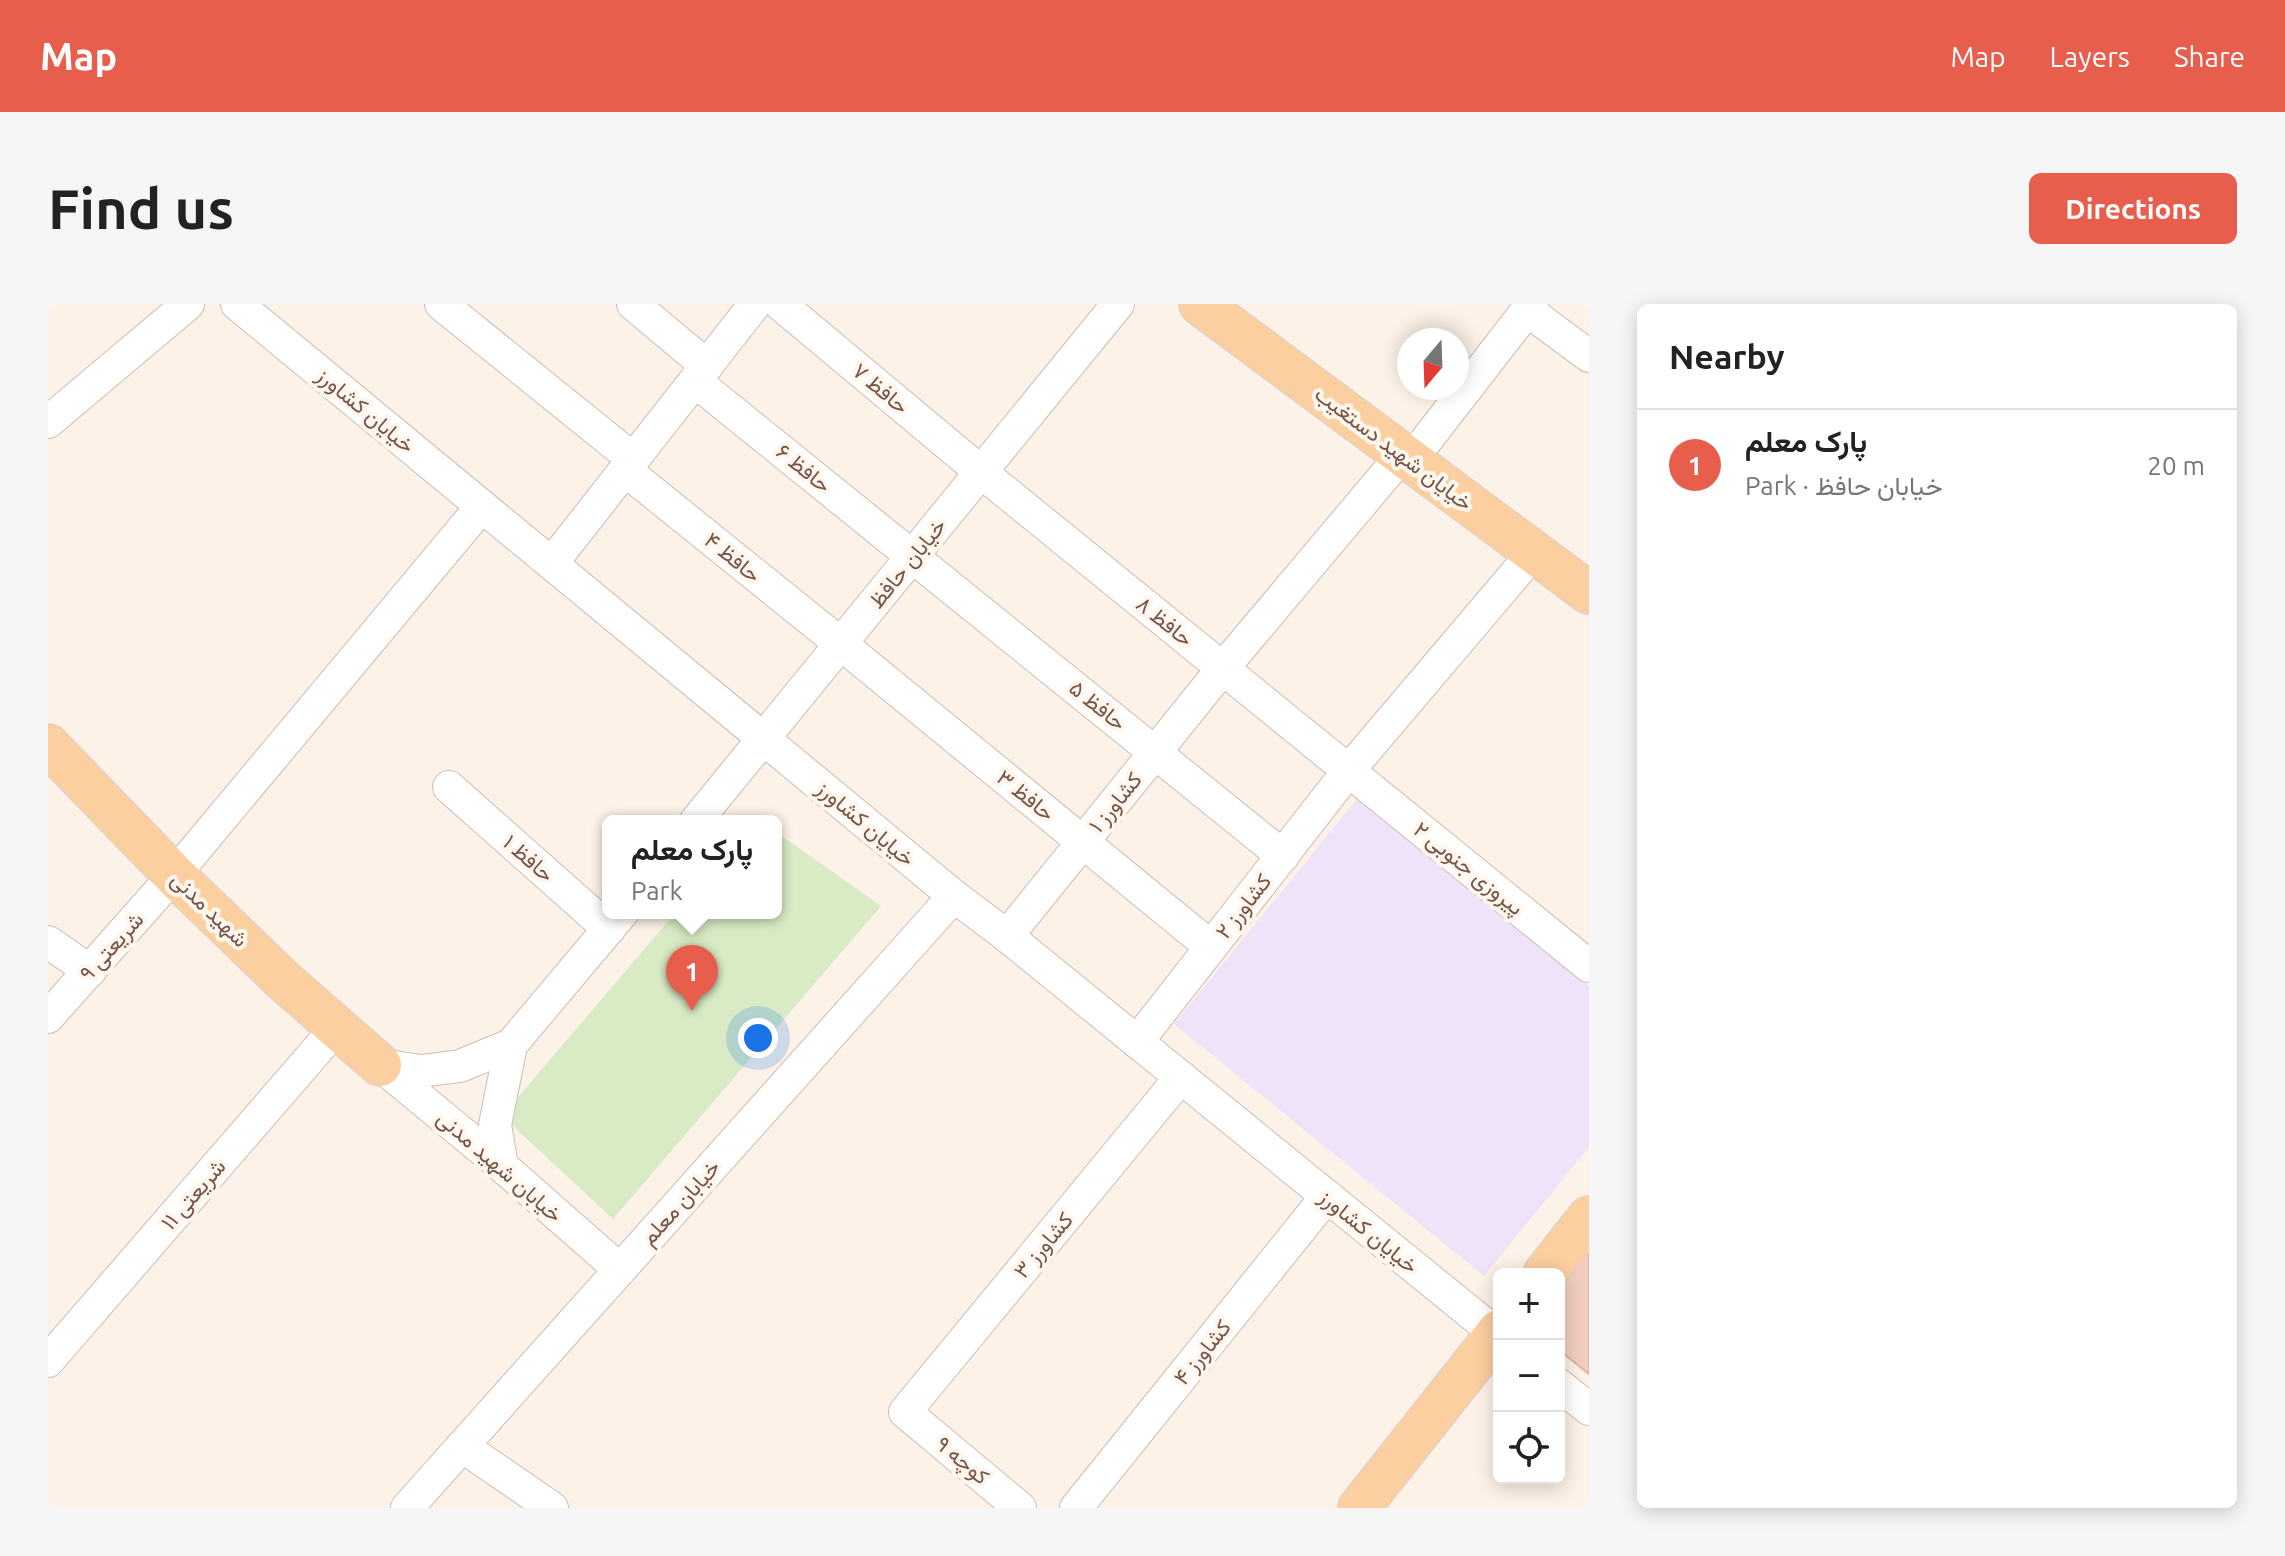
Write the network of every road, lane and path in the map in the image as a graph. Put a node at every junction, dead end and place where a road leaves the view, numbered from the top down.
1 (188, 304) edge
2 (237, 304) edge
3 (441, 304) edge
4 (633, 304) edge
5 (755, 304) edge
6 (780, 304) edge
7 (1118, 304) edge
8 (1200, 304) edge
9 (1529, 307) edge
10 (1589, 356) edge
11 (701, 374) junction
12 (48, 422) edge
13 (1407, 457) junction
14 (629, 464) junction
15 (981, 472) junction
16 (482, 506) junction
17 (1534, 552) junction
18 (913, 556) junction
19 (552, 563) junction
20 (1589, 593) edge
21 (841, 644) junction
22 (1223, 668) junction
23 (764, 738) junction
24 (48, 745) edge
25 (1155, 752) junction
26 (1349, 770) junction
27 (449, 787) dead end
28 (701, 815) edge
29 (1083, 842) junction
30 (1283, 856) junction
31 (174, 875) junction
32 (954, 896) junction
33 (602, 911) edge
34 (615, 921) edge
35 (1007, 936) junction
36 (48, 942) edge
37 (1211, 947) junction
38 (1589, 966) edge
39 (90, 971) junction
40 (48, 1017) edge
41 (337, 1027) junction
42 (1137, 1042) junction
43 (511, 1045) junction
44 (380, 1065) junction
45 (1181, 1077) junction
46 (502, 1166) junction
47 (1327, 1196) junction
48 (1589, 1217) edge
49 (1549, 1268) edge
50 (619, 1269) junction
51 (1493, 1330) edge
52 (1493, 1340) edge
53 (48, 1361) edge
54 (1565, 1390) edge
55 (1589, 1409) edge
56 (905, 1412) joint
57 (462, 1446) junction
58 (407, 1508) edge
59 (552, 1508) edge
60 (1020, 1508) edge
61 (1076, 1508) edge
62 (1359, 1508) edge

1 - 12 street
2 - 16 street, خیایان کشاورز
3 - 14 street, حافظ ۴
4 - 11 street, حافظ ۶
5 - 11 street
6 - 15 street, حافظ ۷
7 - 15 street, خیابان حافظ
8 - 13 main road, خیایان شهید دستغیب
9 - 10 street
9 - 13 street, کشاورز ۱
11 - 14 street
11 - 18 street, حافظ ۶
13 - 17 main road, خیایان شهید دستغیب
13 - 22 street, کشاورز ۱
14 - 19 street
14 - 21 street, حافظ ۴
15 - 18 street, خیابان حافظ
15 - 22 street, حافظ ۸
16 - 19 street, خیایان کشاورز
16 - 31 street, شریعتی ۹
17 - 20 main road, خیایان شهید دستغیب
17 - 26 street, کشاورز ۲
18 - 21 street, خیابان حافظ
18 - 25 street, حافظ ۵
19 - 23 street, خیایان کشاورز
21 - 23 street, خیابان حافظ
21 - 29 street, حافظ ۳
22 - 25 street, کشاورز ۱
22 - 26 street, حافظ ۸
23 - 28 street, خیابان حافظ
23 - 32 street, خیایان کشاورز
24 - 31 main road, شهید مدنی
25 - 29 street, کشاورز ۱
25 - 30 street, حافظ ۵
26 - 30 street, کشاورز ۲
26 - 38 street, پیروزی جنوبی ۲
27 - 33 street, حافظ ۱
29 - 35 street, کشاورز ۱
29 - 37 street, حافظ ۳
30 - 37 street, کشاورز ۲
31 - 39 street, شریعتی ۹
31 - 41 main road, شهید مدنی
32 - 35 street, خیایان کشاورز
32 - 50 street, خیابان معلم
34 - 43 street
35 - 42 street, خیایان کشاورز
36 - 39 street
37 - 42 street, کشاورز ۲
39 - 40 street, شریعتی ۹
41 - 44 main road, شهید مدنی
41 - 53 street, شریعتی ۱۱
42 - 45 street, خیایان کشاورز
43 - 44 street
43 - 46 street
44 - 46 street, خیابان شهید مدنی
45 - 47 street, خیایان کشاورز
45 - 56 street, کشاورز ۳
46 - 50 street, خیابان شهید مدنی
47 - 51 street, خیایان کشاورز
47 - 61 street, کشاورز ۴
48 - 49 main road
50 - 57 street, خیابان معلم
52 - 62 main road
54 - 55 street
56 - 60 street, کوچه ۹
57 - 58 street, خیابان معلم
57 - 59 street

